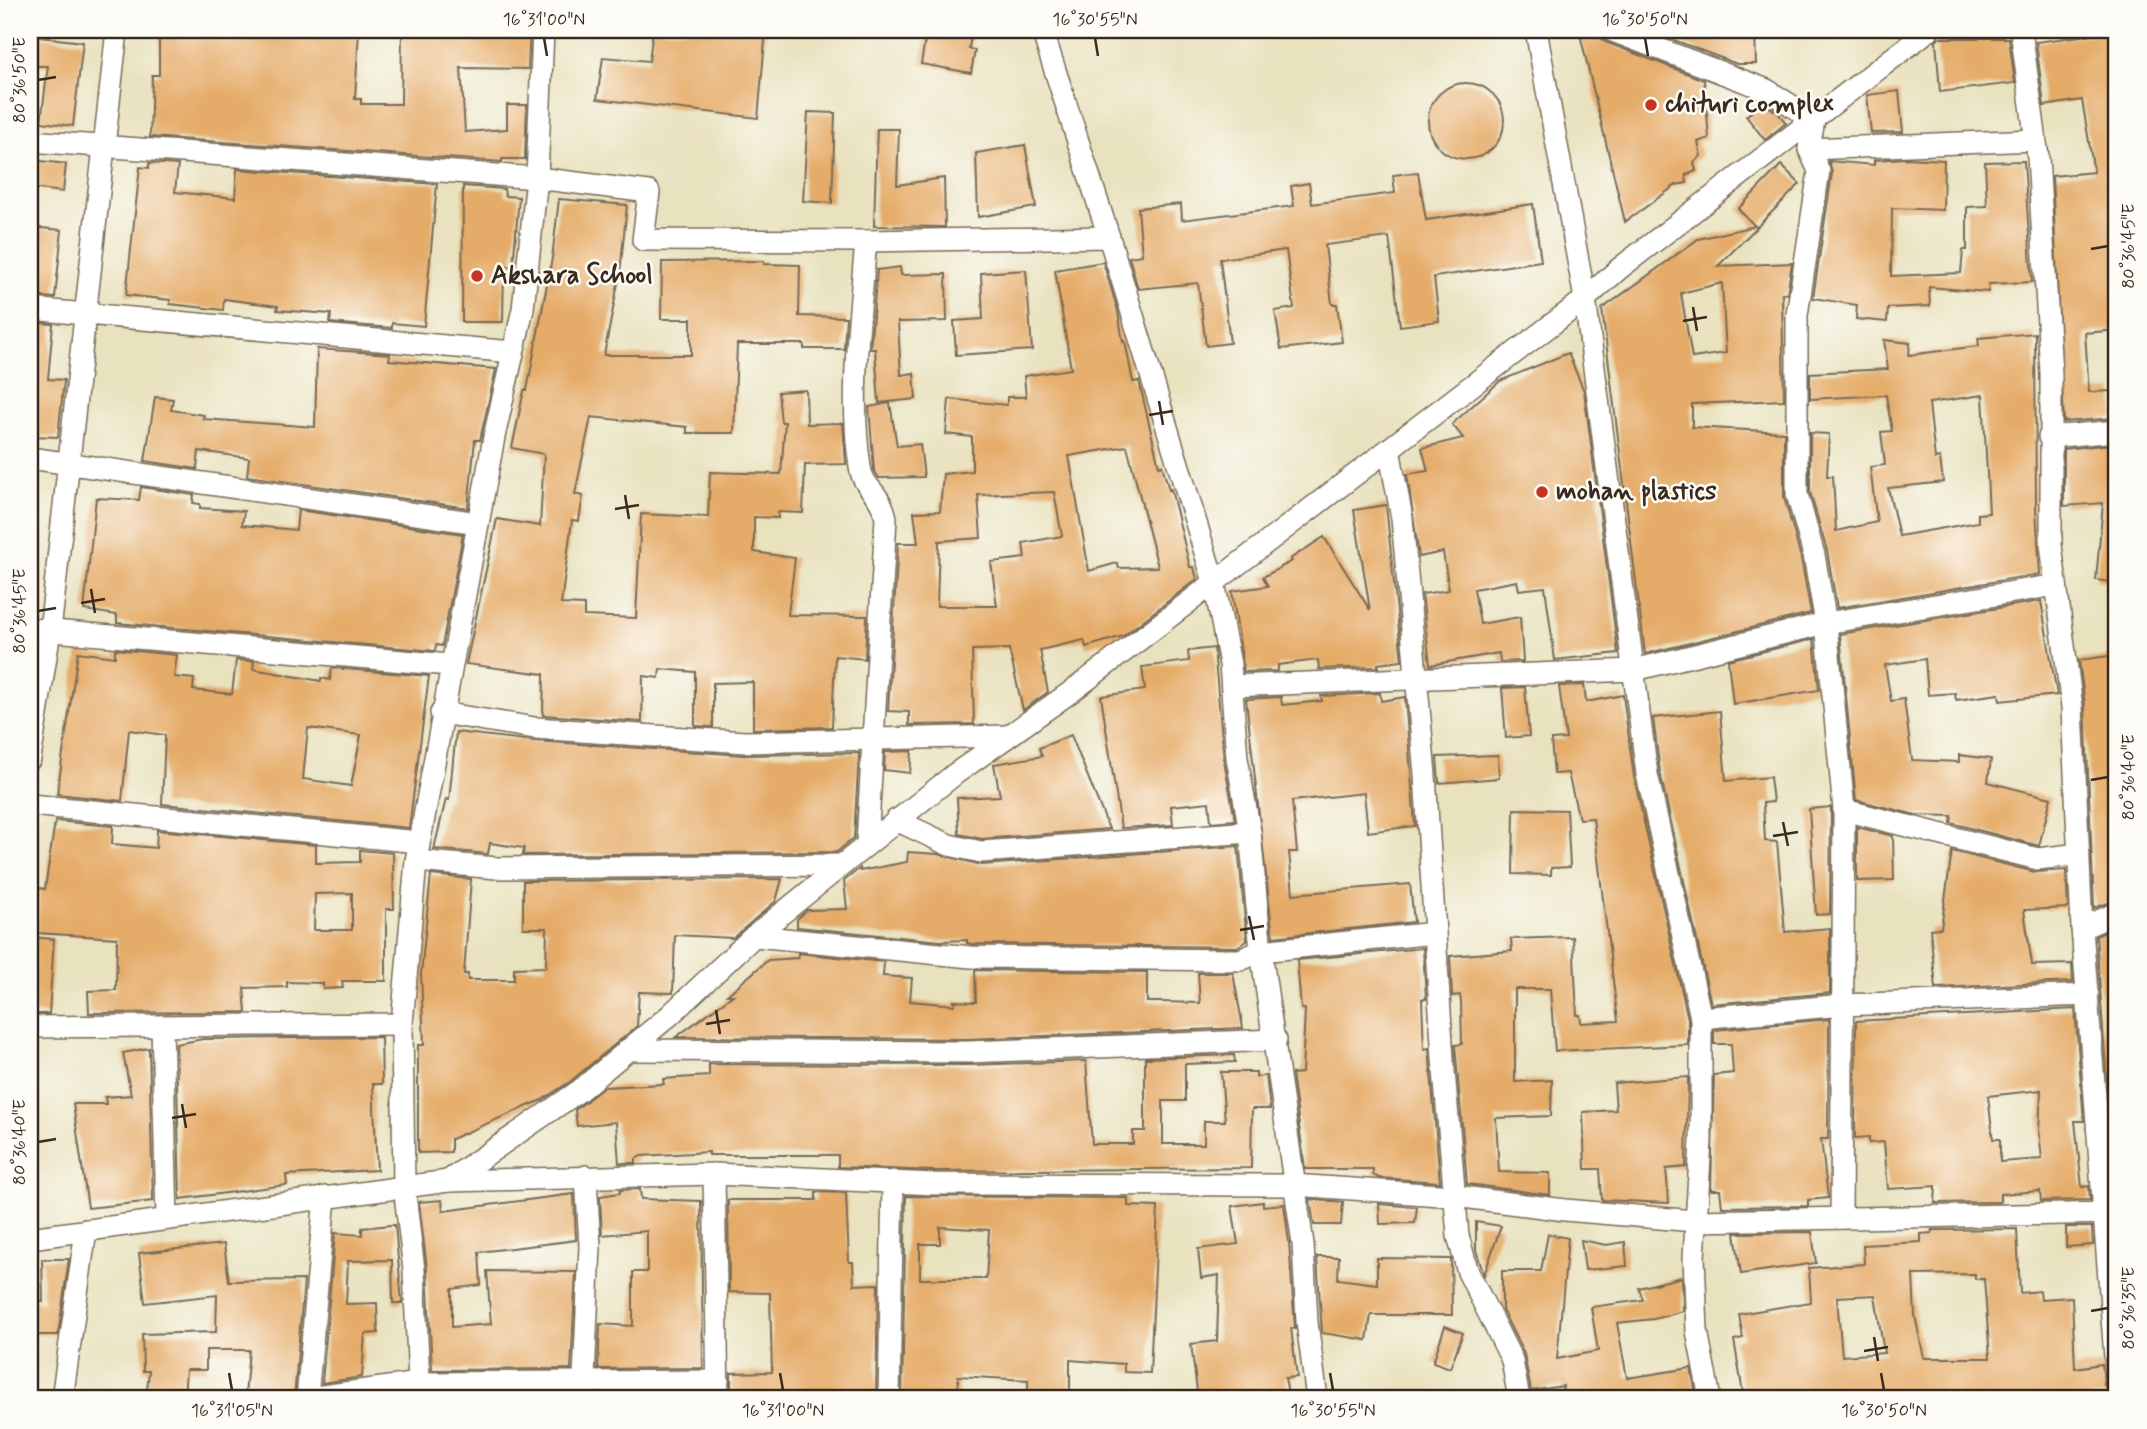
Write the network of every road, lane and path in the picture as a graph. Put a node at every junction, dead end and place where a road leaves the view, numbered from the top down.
1 (117, 30) edge
2 (543, 30) edge
3 (1042, 30) edge
4 (1536, 30) edge
5 (1611, 30) edge
6 (1929, 30) edge
7 (2021, 30) edge
8 (1814, 120) junction
9 (2035, 140) junction
10 (30, 141) edge
11 (106, 145) junction
12 (1810, 149) junction
13 (537, 178) junction
14 (1110, 237) junction
15 (866, 241) junction
16 (1585, 299) junction
17 (30, 309) edge
18 (86, 317) junction
19 (513, 352) junction
20 (2117, 431) edge
21 (2049, 437) junction
22 (1390, 449) junction
23 (30, 458) edge
24 (69, 462) junction
25 (478, 523) junction
26 (1214, 582) junction
27 (2056, 585) junction
28 (1826, 623) junction
29 (40, 630) edge
30 (450, 665) junction
31 (1634, 670) junction
32 (1416, 678) junction
33 (1232, 686) junction
34 (442, 713) junction
35 (1008, 736) junction
36 (873, 738) junction
37 (30, 759) edge
38 (30, 805) edge
39 (1844, 810) junction
40 (896, 820) junction
41 (1250, 832) junction
42 (867, 843) junction
43 (417, 851) junction
44 (2079, 854) junction
45 (839, 865) junction
46 (2117, 913) edge
47 (2082, 928) junction
48 (1435, 933) junction
49 (754, 936) junction
50 (1261, 951) junction
51 (2088, 995) junction
52 (1843, 1005) junction
53 (1701, 1018) junction
54 (402, 1024) junction
55 (162, 1026) junction
56 (30, 1027) edge
57 (1276, 1040) junction
58 (627, 1050) junction
59 (714, 1174) junction
60 (586, 1176) junction
61 (448, 1181) junction
62 (894, 1181) junction
63 (1293, 1185) junction
64 (404, 1186) junction
65 (1455, 1196) junction
66 (325, 1197) junction
67 (2112, 1213) edge
68 (1841, 1217) junction
69 (167, 1219) junction
70 (1695, 1221) junction
71 (86, 1230) junction
72 (30, 1238) edge
73 (419, 1383) junction
74 (2117, 1383) edge
75 (583, 1389) edge
76 (718, 1390) edge
77 (62, 1399) edge
78 (307, 1399) edge
79 (889, 1399) edge
80 (1317, 1399) edge
81 (1519, 1399) edge
82 (1710, 1399) edge

1 - 11 street
2 - 13 street
3 - 14 street
4 - 16 street
5 - 8 street
6 - 8 street
7 - 9 street
8 - 12 street
8 - 16 street
9 - 12 street
9 - 21 street
10 - 11 street
11 - 13 street
11 - 18 street
12 - 28 street
13 - 15 street
13 - 19 street
14 - 15 street
14 - 26 street
15 - 36 street
16 - 22 street
16 - 31 street
17 - 18 street
18 - 19 street
18 - 24 street
19 - 25 street
20 - 21 street
21 - 27 street
22 - 26 street
22 - 32 street
23 - 24 street
24 - 25 street
24 - 29 street
25 - 30 street
26 - 33 street
26 - 35 street
27 - 28 street
27 - 44 street
28 - 31 street
28 - 39 street
29 - 30 street
29 - 37 street
30 - 34 street
31 - 32 street
31 - 53 street
32 - 33 street
32 - 48 street
33 - 41 street
34 - 36 street
34 - 43 street
35 - 36 street
35 - 40 street
36 - 42 street
38 - 43 street
39 - 44 street
39 - 52 street
40 - 41 street
40 - 42 street
41 - 50 street
42 - 45 street
43 - 45 street
43 - 54 street
44 - 47 street
45 - 49 street
46 - 47 street
47 - 51 street
48 - 50 street
48 - 65 street
49 - 50 street
49 - 58 street
50 - 57 street
51 - 52 street
51 - 67 street
52 - 53 street
52 - 68 street
53 - 70 street
54 - 55 street
54 - 64 street
55 - 56 street
55 - 69 street
57 - 58 street
57 - 63 street
58 - 61 street
59 - 60 street
59 - 62 street
59 - 76 street
60 - 61 street
60 - 75 street
61 - 64 street
62 - 63 street
62 - 79 street
63 - 65 street
63 - 80 street
64 - 66 street
64 - 73 street
65 - 70 street
65 - 81 street
66 - 69 street
66 - 78 street
67 - 68 street
67 - 74 street
68 - 70 street
69 - 71 street
70 - 82 street
71 - 72 street
71 - 77 street
73 - 75 street
73 - 78 street
75 - 76 street

